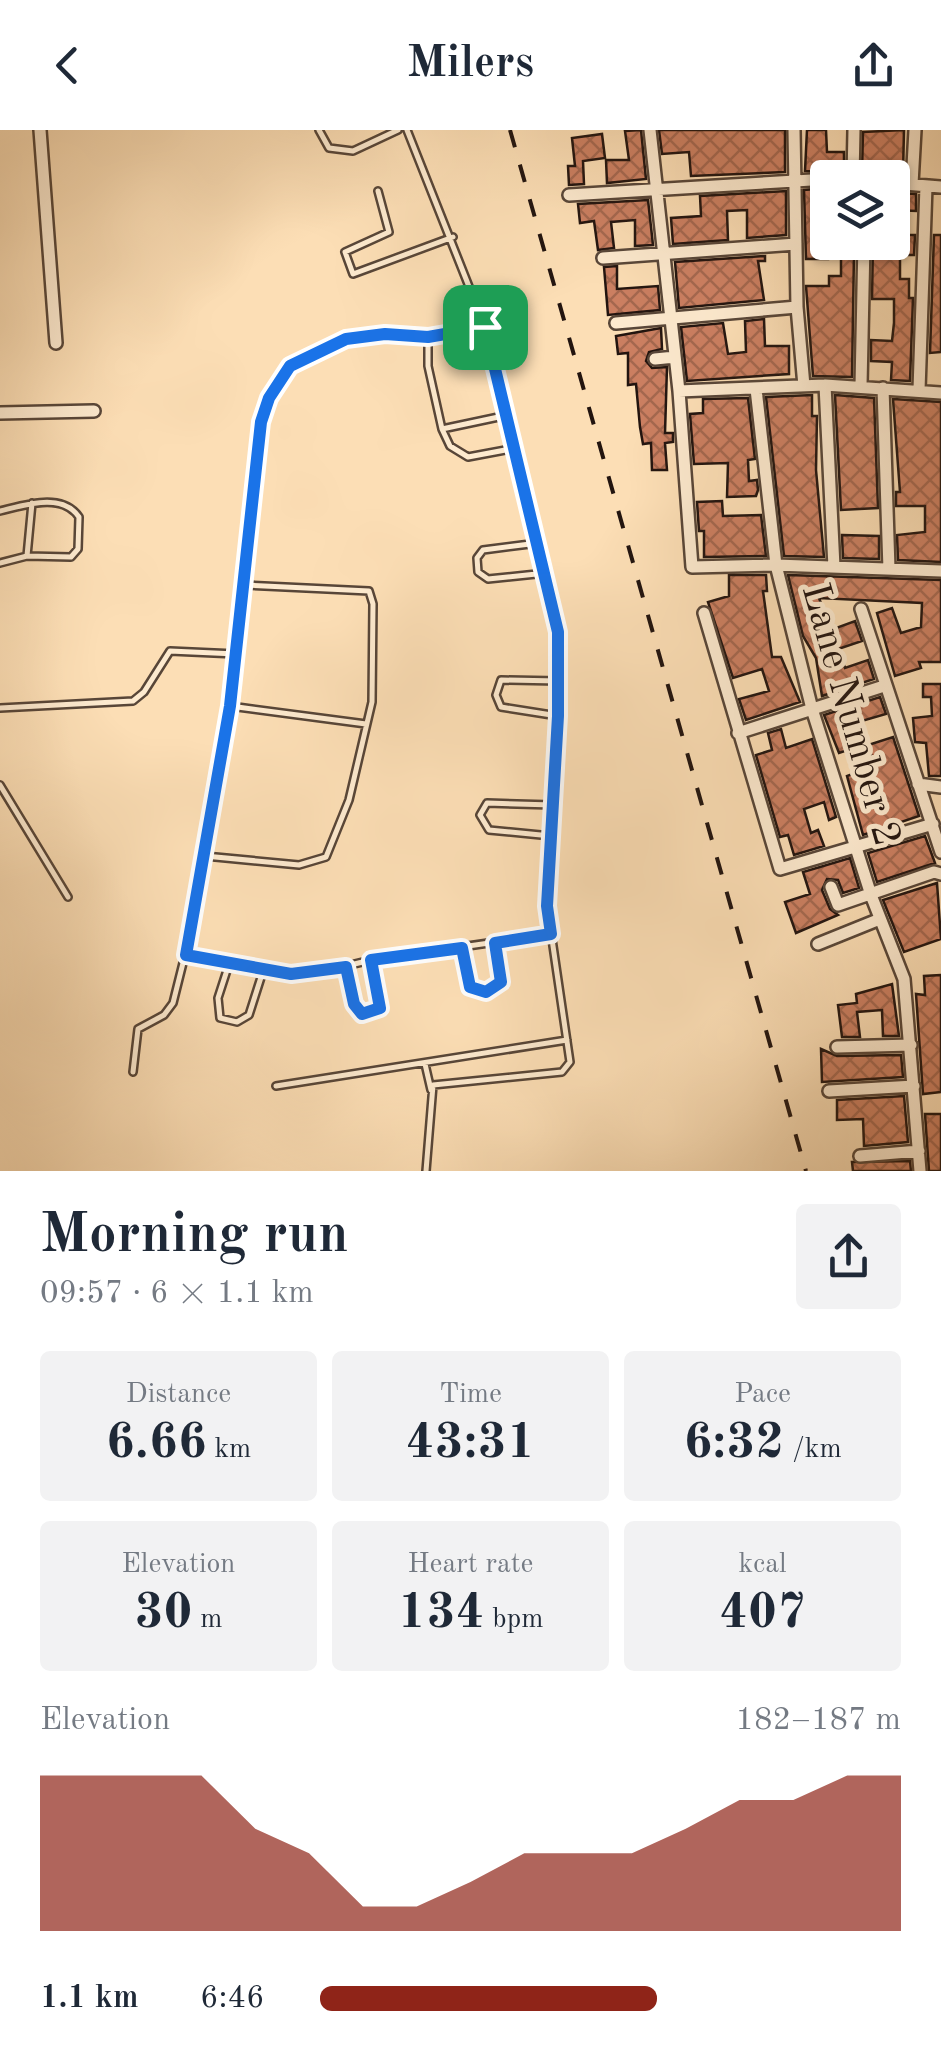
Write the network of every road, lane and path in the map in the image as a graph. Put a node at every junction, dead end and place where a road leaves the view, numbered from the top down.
1 (40, 130) edge
2 (319, 130) edge
3 (398, 130) edge
4 (407, 130) edge
5 (650, 130) edge
6 (794, 130) edge
7 (854, 130) edge
8 (915, 130) edge
9 (853, 160) edge
10 (796, 179) junction
11 (810, 179) edge
12 (910, 184) edge
13 (919, 185) junction
14 (941, 187) edge
15 (658, 189) junction
16 (378, 191) dead end
17 (569, 194) dead end
18 (452, 236) junction
19 (796, 244) junction
20 (663, 254) junction
21 (603, 258) dead end
22 (864, 260) edge
23 (797, 307) junction
24 (671, 318) junction
25 (616, 323) dead end
26 (485, 327) junction
27 (428, 337) junction
28 (56, 342) dead end
29 (675, 358) junction
30 (655, 359) dead end
31 (824, 385) junction
32 (804, 386) junction
33 (861, 386) junction
34 (883, 388) junction
35 (756, 389) junction
36 (678, 390) junction
37 (919, 390) junction
38 (941, 393) edge
39 (94, 411) dead end
40 (0, 412) edge
41 (510, 415) junction
42 (442, 429) junction
43 (516, 448) junction
44 (32, 502) junction
45 (0, 511) edge
46 (538, 542) junction
47 (27, 556) junction
48 (0, 563) edge
49 (776, 565) junction
50 (834, 567) junction
51 (889, 569) junction
52 (941, 571) edge
53 (546, 572) junction
54 (246, 585) junction
55 (861, 609) dead end
56 (704, 613) dead end
57 (237, 654) junction
58 (560, 681) junction
59 (884, 686) junction
60 (230, 706) junction
61 (0, 708) edge
62 (812, 709) junction
63 (558, 716) junction
64 (366, 724) junction
65 (738, 733) junction
66 (918, 784) junction
67 (0, 785) edge
68 (941, 787) edge
69 (553, 805) junction
70 (933, 824) junction
71 (551, 836) junction
72 (857, 846) junction
73 (941, 852) edge
74 (204, 856) junction
75 (941, 874) edge
76 (831, 887) dead end
77 (871, 895) junction
78 (68, 897) dead end
79 (880, 919) junction
80 (551, 934) junction
81 (495, 943) junction
82 (818, 944) dead end
83 (462, 948) junction
84 (186, 955) junction
85 (371, 960) junction
86 (229, 964) junction
87 (346, 967) junction
88 (264, 968) junction
89 (567, 1040) junction
90 (911, 1045) junction
91 (837, 1047) dead end
92 (425, 1064) junction
93 (133, 1072) dead end
94 (276, 1086) dead end
95 (914, 1086) junction
96 (431, 1090) junction
97 (829, 1091) dead end
98 (919, 1151) junction
99 (860, 1156) dead end
100 (426, 1171) edge
101 (920, 1171) edge

1 - 28 street
2 - 3 lane
4 - 18 lane
5 - 15 street
6 - 10 street
7 - 9 street
8 - 13 street
10 - 11 street
10 - 15 street
10 - 19 street
12 - 13 street
13 - 14 street
13 - 37 street
15 - 17 street
15 - 20 street
16 - 18 lane
18 - 26 lane
19 - 20 street
19 - 23 street
20 - 21 street
20 - 24 street
22 - 33 street
23 - 24 street
23 - 32 street
24 - 25 street
24 - 29 street
26 - 27 lane
26 - 41 lane
27 - 42 lane
27 - 54 lane
29 - 30 street
29 - 36 street
31 - 32 street
31 - 33 street
31 - 50 street
32 - 35 street
33 - 34 street
34 - 37 street
34 - 51 street
35 - 36 street
35 - 49 street, Lane Number 2
36 - 49 street
37 - 38 street
39 - 40 street
41 - 42 lane
41 - 43 lane
42 - 43 lane
43 - 46 lane
44 - 45 lane
44 - 47 lane
44 - 47 lane
46 - 53 lane
46 - 53 lane
47 - 48 lane
49 - 50 street
49 - 62 street, Lane Number 2
50 - 51 street
51 - 52 street
53 - 58 lane
54 - 57 lane
54 - 64 lane
55 - 59 street
56 - 65 street
57 - 60 lane
57 - 61 lane
58 - 63 lane
58 - 63 lane
59 - 62 street
59 - 66 street
60 - 64 lane
60 - 74 lane
62 - 65 street
62 - 72 street, Lane Number 2
63 - 69 lane
64 - 74 lane
65 - 72 street
66 - 68 street
66 - 70 street
67 - 78 lane
69 - 71 lane
69 - 71 lane
70 - 72 street
70 - 73 street
71 - 80 lane
72 - 77 street, Lane Number 2
74 - 84 lane
75 - 77 street
76 - 77 street
77 - 79 street, Lane Number 2
79 - 82 street
79 - 90 street, Lane Number 2
80 - 81 lane
80 - 89 lane
81 - 83 lane
81 - 83 lane
83 - 85 lane
84 - 86 lane
84 - 93 lane
85 - 87 lane
85 - 87 lane
86 - 88 lane
86 - 88 lane
87 - 88 lane
89 - 92 lane
89 - 96 lane
90 - 91 street
90 - 95 street, Lane Number 2
92 - 94 lane
92 - 96 lane
95 - 97 street
95 - 98 street, Lane Number 2
96 - 100 lane
98 - 99 street
98 - 101 street, Lane Number 2

